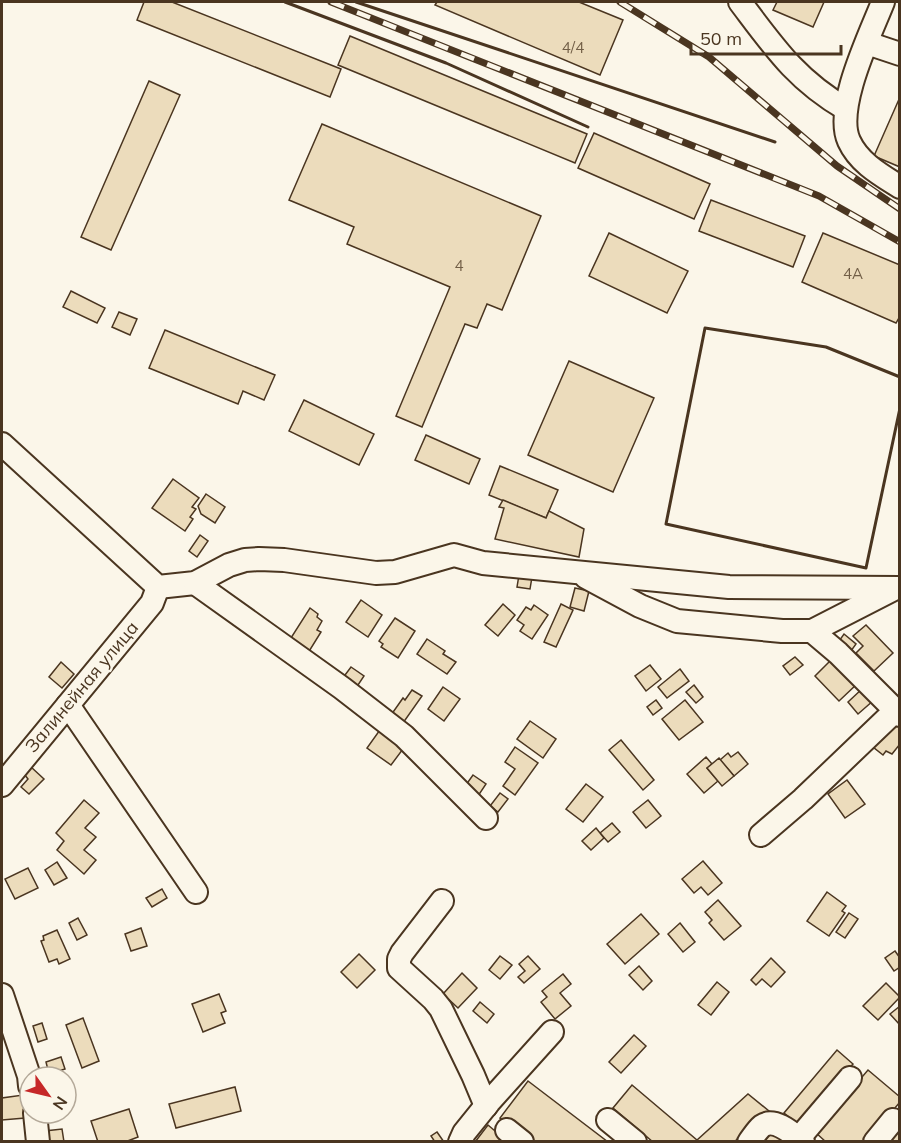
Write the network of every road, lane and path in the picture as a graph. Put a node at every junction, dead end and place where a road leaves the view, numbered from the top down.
1 (740, 2) edge
2 (883, 2) edge
3 (867, 43) junction
4 (900, 54) edge
5 (846, 109) junction
6 (900, 187) edge
7 (2, 444) edge
8 (577, 572) junction
9 (195, 584) junction
10 (158, 587) junction
11 (898, 588) edge
12 (812, 631) junction
13 (68, 705) junction
14 (897, 713) edge
15 (2, 785) edge
16 (486, 818) dead end
17 (761, 835) dead end
18 (196, 892) dead end
19 (442, 901) dead end
20 (2, 995) edge
21 (552, 1032) dead end
22 (25, 1065) edge
23 (850, 1078) dead end
24 (486, 1106) junction
25 (608, 1120) dead end
26 (893, 1120) dead end
27 (36, 1125) edge
28 (801, 1140) edge
29 (38, 1142) edge
30 (460, 1142) edge
31 (635, 1142) edge
32 (749, 1142) edge
33 (875, 1142) edge

1 - 5 street
2 - 3 street
3 - 4 street
3 - 5 street
5 - 6 street
7 - 10 street
8 - 9 street
8 - 11 street
8 - 12 street
9 - 10 street
9 - 16 street
10 - 13 street, Залинейная улица
11 - 12 street
12 - 14 street
13 - 15 street, Залинейная улица
13 - 18 street
14 - 17 street
19 - 24 street
20 - 22 street
21 - 24 street
23 - 28 street
24 - 30 street
25 - 31 street
26 - 33 street
27 - 29 street
28 - 32 street

